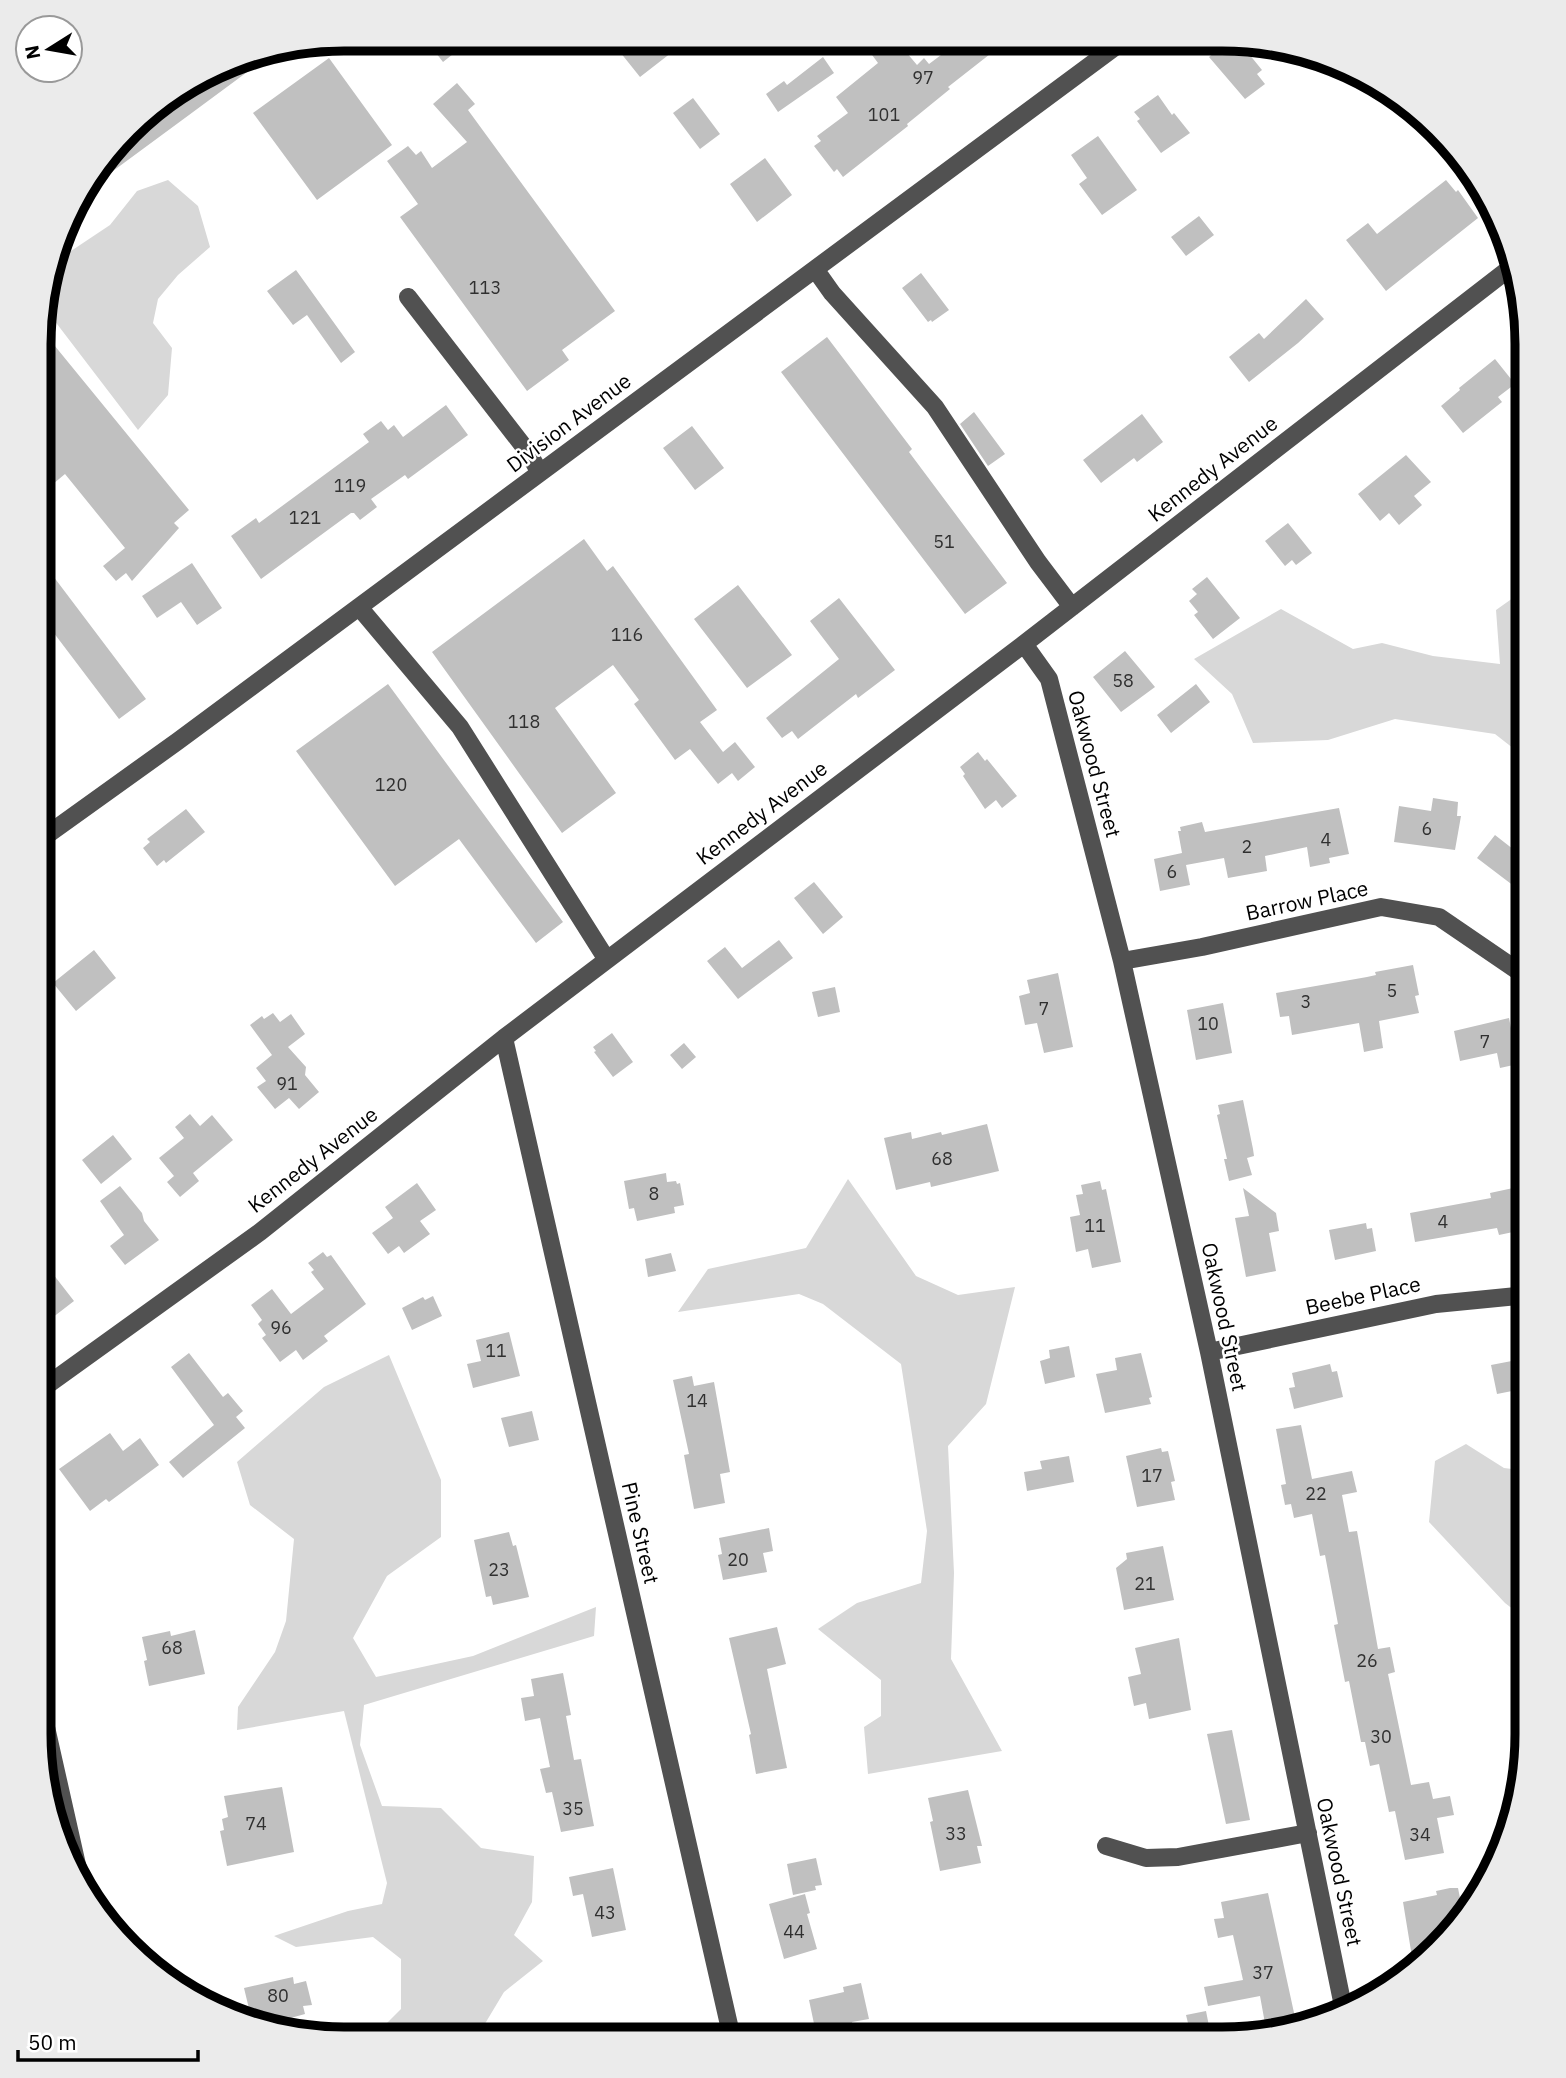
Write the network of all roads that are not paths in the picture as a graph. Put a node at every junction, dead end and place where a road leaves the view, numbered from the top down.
1 (1110, 51) edge
2 (816, 269) junction
3 (1506, 271) edge
4 (408, 297) dead end
5 (540, 473) junction
6 (359, 607) junction
7 (1072, 607) junction
8 (1024, 644) junction
9 (51, 832) edge
10 (607, 960) junction
11 (1122, 961) junction
12 (1515, 969) edge
13 (504, 1038) junction
14 (1515, 1296) edge
15 (1209, 1352) junction
16 (51, 1382) edge
17 (51, 1752) edge
18 (1308, 1833) junction
19 (72, 1843) edge
20 (1106, 1846) dead end
21 (1342, 2001) edge
22 (729, 2027) edge

1 - 2 street, Division Avenue
2 - 5 street, Division Avenue
2 - 7 street
3 - 7 street, Kennedy Avenue
4 - 5 street
5 - 6 street, Division Avenue
6 - 9 street, Division Avenue
6 - 10 street
7 - 8 street, Kennedy Avenue
8 - 10 street, Kennedy Avenue
8 - 11 street, Oakwood Street
10 - 13 street, Kennedy Avenue
11 - 12 street, Barrow Place
11 - 15 street, Oakwood Street
13 - 16 street, Kennedy Avenue
13 - 22 street, Pine Street
14 - 15 street, Beebe Place
15 - 18 street, Oakwood Street
17 - 19 street
18 - 20 street
18 - 21 street, Oakwood Street

